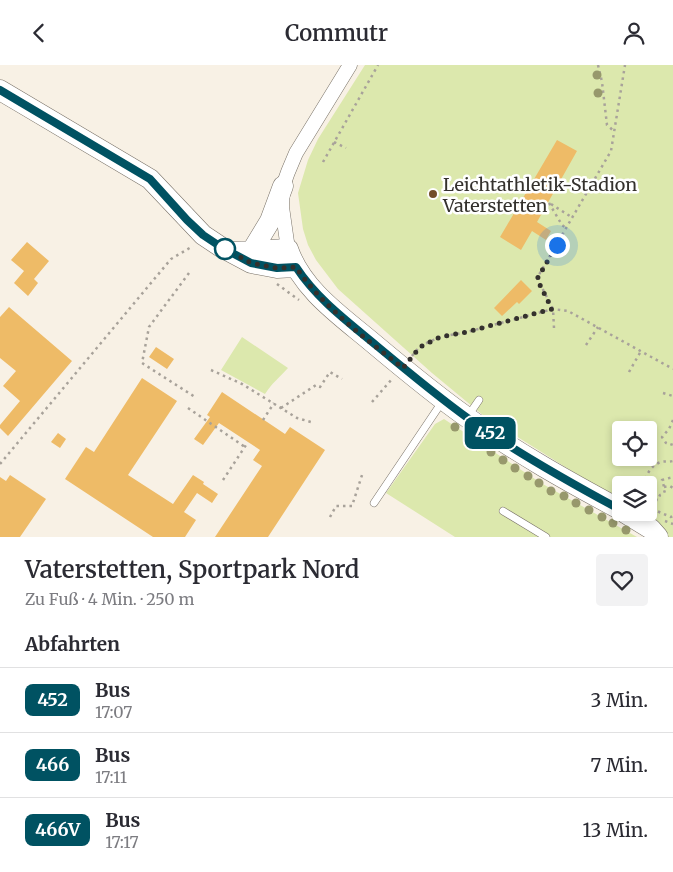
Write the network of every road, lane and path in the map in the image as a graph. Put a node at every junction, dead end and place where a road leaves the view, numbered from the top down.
1 (350, 65) edge
2 (378, 65) edge
3 (598, 65) edge
4 (625, 65) edge
5 (0, 90) edge
6 (614, 132) junction
7 (334, 142) junction
8 (346, 148) dead end
9 (323, 161) dead end
10 (521, 185) dead end
11 (283, 186) junction
12 (528, 190) dead end
13 (573, 218) junction
14 (566, 229) junction
15 (188, 242) dead end
16 (193, 246) junction
17 (253, 249) junction
18 (200, 250) dead end
19 (232, 252) junction
20 (292, 258) junction
21 (189, 273) dead end
22 (273, 283) dead end
23 (306, 305) dead end
24 (552, 309) junction
25 (598, 327) junction
26 (554, 328) dead end
27 (586, 345) dead end
28 (641, 351) junction
29 (673, 369) edge
30 (211, 370) dead end
31 (399, 372) junction
32 (629, 373) dead end
33 (342, 379) dead end
34 (663, 393) dead end
35 (673, 396) edge
36 (195, 397) dead end
37 (444, 400) junction
38 (479, 400) dead end
39 (372, 402) dead end
40 (274, 403) junction
41 (188, 408) dead end
42 (281, 408) junction
43 (467, 418) junction
44 (263, 420) dead end
45 (673, 420) edge
46 (311, 422) dead end
47 (248, 442) dead end
48 (673, 444) edge
49 (245, 447) junction
50 (673, 461) edge
51 (0, 464) edge
52 (363, 471) dead end
53 (647, 476) edge
54 (673, 477) edge
55 (223, 481) dead end
56 (664, 487) junction
57 (673, 487) edge
58 (657, 499) edge
59 (374, 503) dead end
60 (612, 505) edge
61 (503, 511) dead end
62 (657, 511) edge
63 (673, 516) edge
64 (330, 517) dead end
65 (639, 521) edge
66 (546, 537) edge
67 (658, 537) edge

1 - 11 street
2 - 7 path
3 - 6 path
4 - 6 path
5 - 19 street
6 - 13 path
7 - 8 path
7 - 9 path
10 - 12 path
11 - 17 street
11 - 20 street
13 - 14 path
13 - 14 path
14 - 24 path
15 - 16 path
16 - 18 path
16 - 51 path
17 - 19 street
17 - 20 street
19 - 20 street
20 - 31 street
21 - 36 path
22 - 23 path
24 - 25 path
24 - 26 path
24 - 31 path
25 - 27 path
25 - 28 path
28 - 29 path
28 - 32 path
30 - 40 path
31 - 37 street
31 - 39 path
33 - 42 path
34 - 35 path
37 - 43 street
37 - 59 lane
38 - 43 lane
40 - 42 path
40 - 44 path
41 - 49 path
42 - 46 path
43 - 60 street
45 - 48 path
47 - 49 path
49 - 55 path
50 - 53 path
52 - 64 path
54 - 56 path
56 - 57 path
56 - 58 path
61 - 66 lane
62 - 63 path
65 - 67 street

